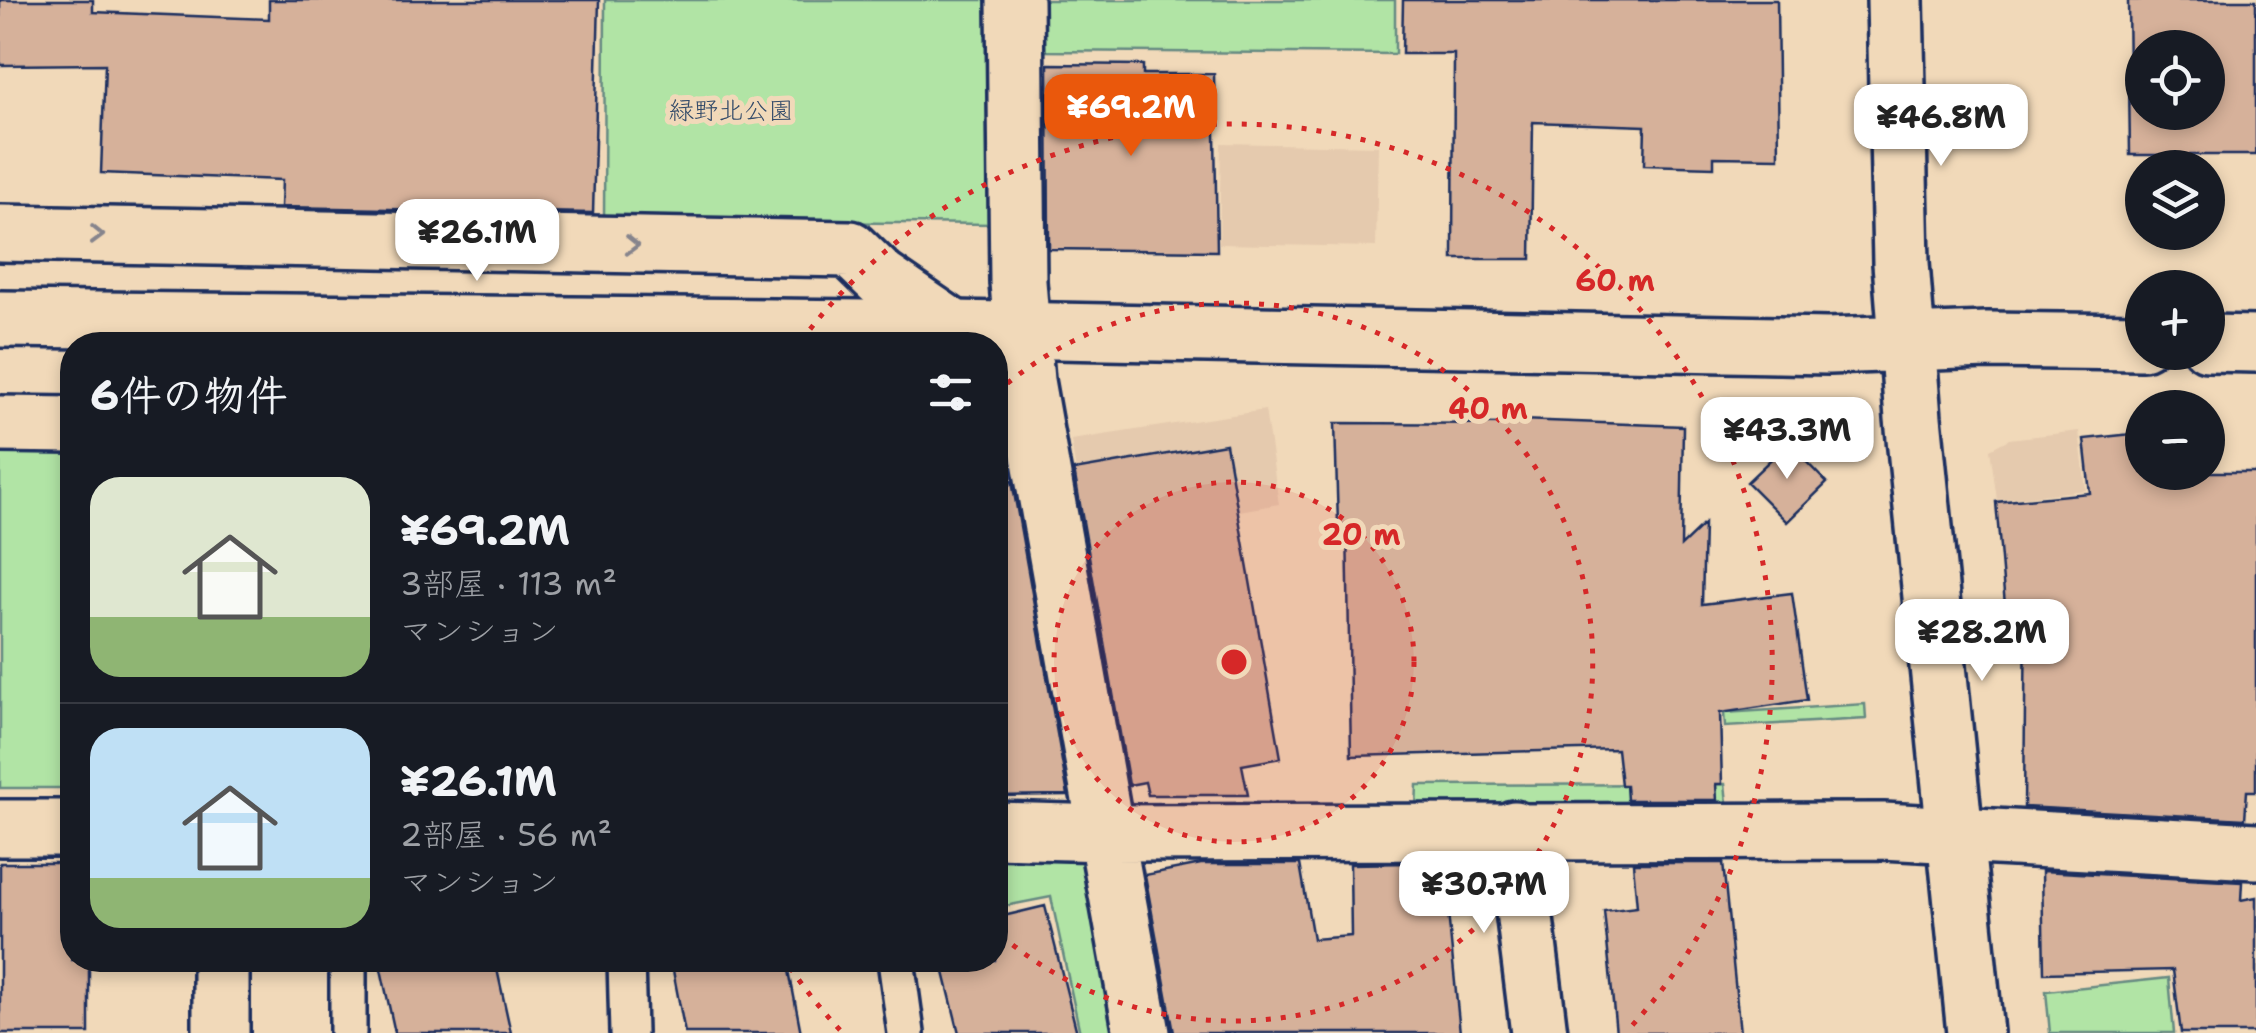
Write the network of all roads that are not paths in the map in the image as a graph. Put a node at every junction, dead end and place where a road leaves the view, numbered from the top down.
1 (1015, 0) edge
2 (1895, 0) edge
3 (0, 234) edge
4 (0, 319) edge
5 (1020, 331) junction
6 (702, 332) edge
7 (941, 332) edge
8 (1008, 332) edge
9 (1908, 342) junction
10 (2125, 342) edge
11 (2225, 343) edge
12 (2256, 344) edge
13 (0, 424) edge
14 (60, 425) edge
15 (0, 828) edge
16 (60, 828) edge
17 (1008, 830) edge
18 (1514, 830) junction
19 (1106, 833) junction
20 (1955, 833) junction
21 (2256, 851) edge
22 (221, 972) edge
23 (348, 972) edge
24 (626, 972) edge
25 (898, 972) edge
26 (221, 1033) edge
27 (348, 1033) edge
28 (628, 1033) edge
29 (906, 1033) edge
30 (1142, 1033) edge
31 (1539, 1033) edge
32 (1975, 1033) edge

1 - 5 street
2 - 9 street
3 -> 7 street
4 - 6 street
5 - 8 street
5 - 9 street
5 - 19 street
9 - 10 street
9 - 20 street
11 - 12 street
13 - 14 street
15 - 16 street
17 - 19 street
18 - 19 street
18 - 20 street
18 - 31 street
19 - 30 street
20 - 21 street
20 - 32 street
22 - 26 street
23 - 27 lane
24 - 28 lane
25 - 29 lane

